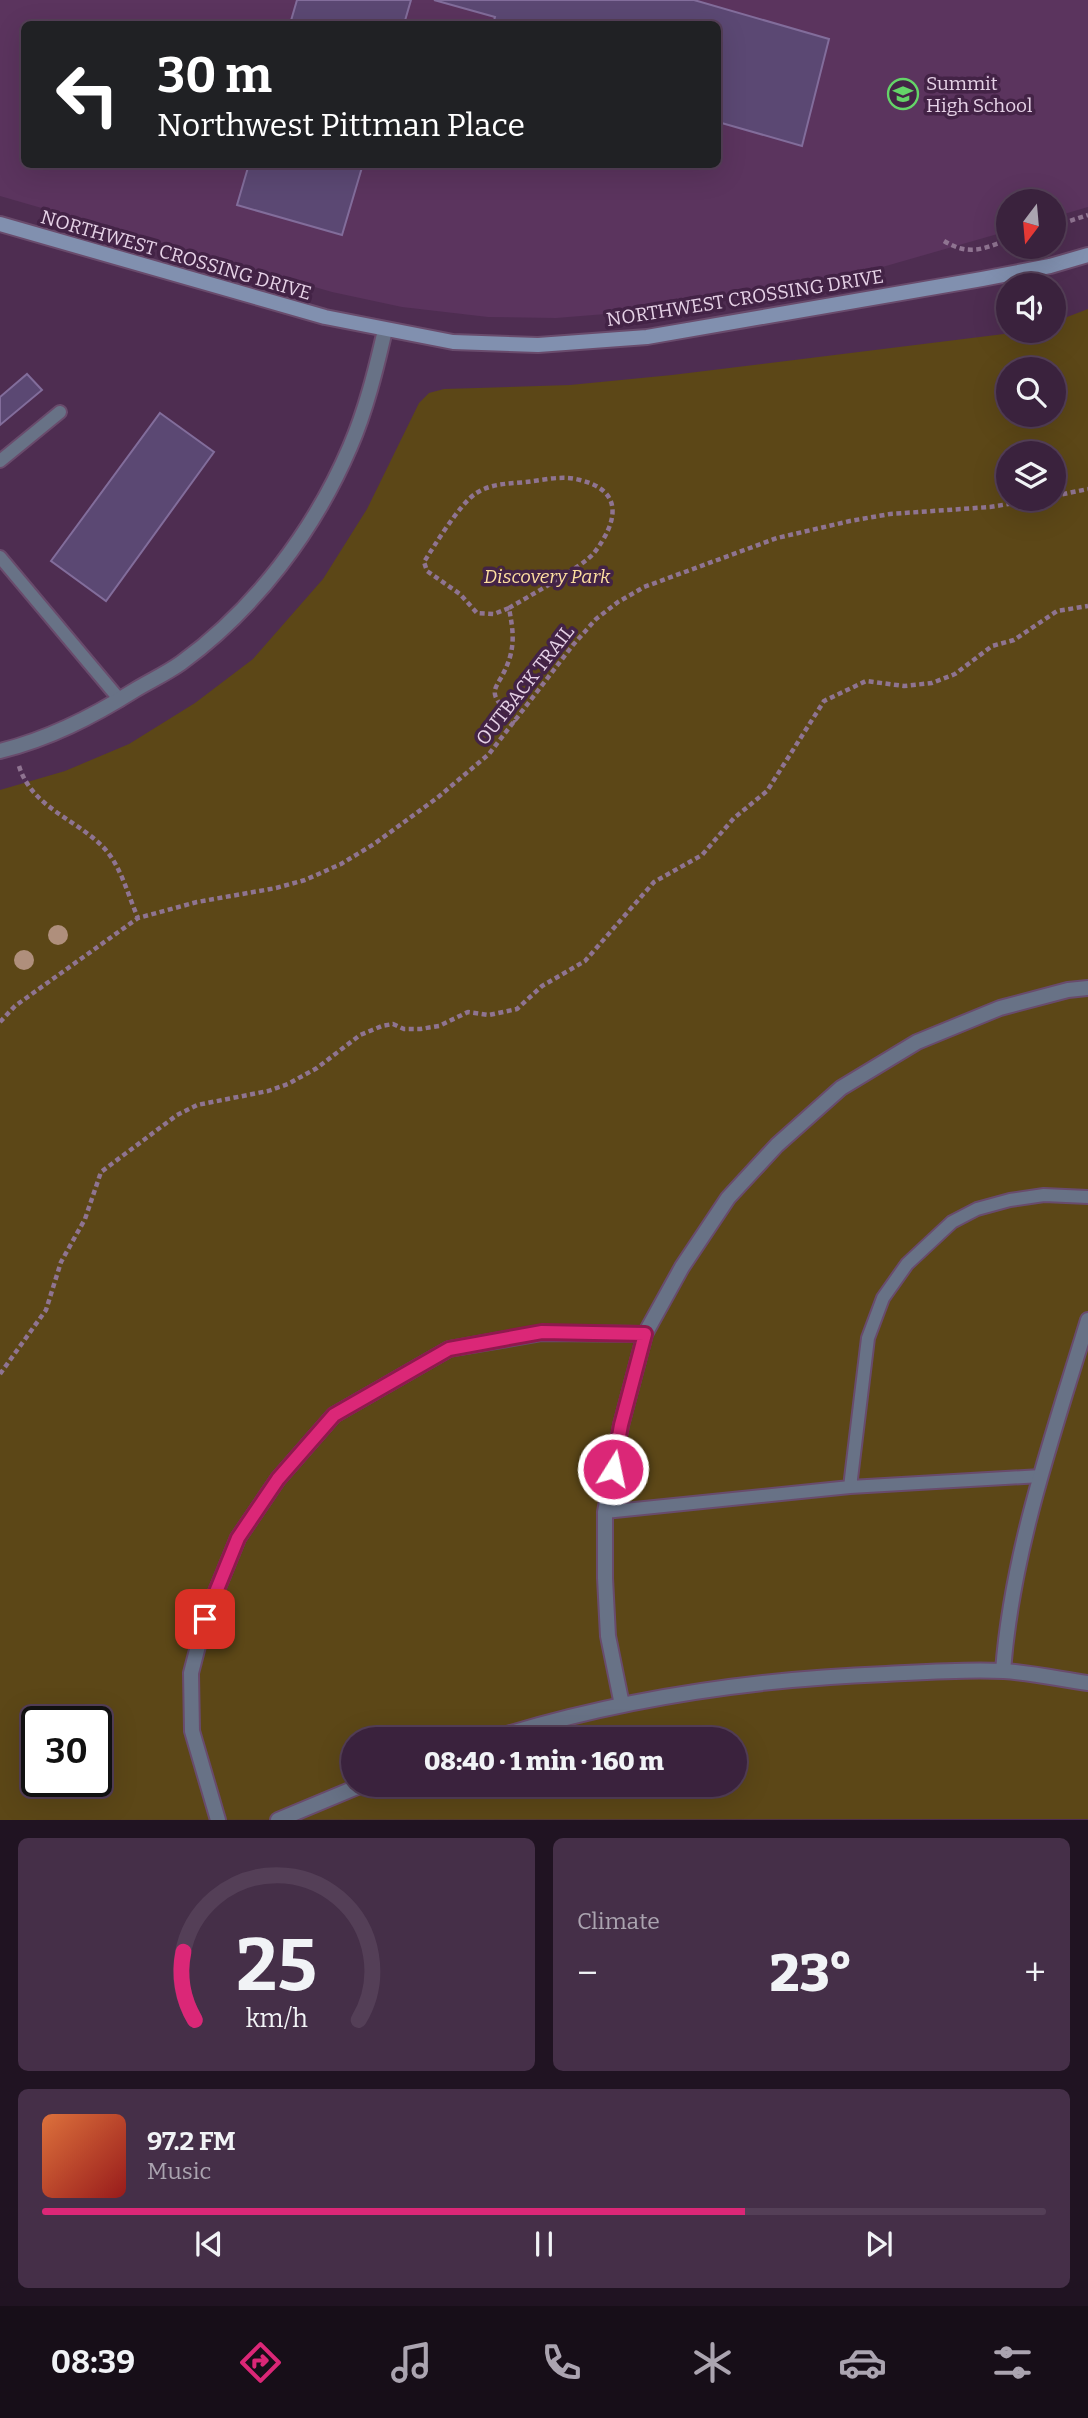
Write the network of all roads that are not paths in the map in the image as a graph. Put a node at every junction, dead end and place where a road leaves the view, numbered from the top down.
1 (0, 225) edge
2 (1088, 255) edge
3 (385, 330) junction
4 (60, 412) dead end
5 (0, 461) edge
6 (0, 557) edge
7 (120, 700) junction
8 (7, 749) edge
9 (1088, 988) edge
10 (1088, 1197) edge
11 (1088, 1320) edge
12 (645, 1334) junction
13 (1041, 1476) junction
14 (850, 1487) junction
15 (606, 1512) junction
16 (1003, 1671) junction
17 (1088, 1683) edge
18 (622, 1705) junction
19 (538, 1727) edge
20 (341, 1794) edge
21 (218, 1819) edge
22 (278, 1819) edge

1 - 3 street, NORTHWEST CROSSING DRIVE
2 - 3 street, NORTHWEST CROSSING DRIVE
3 - 7 street
4 - 5 lane
6 - 7 lane
7 - 8 street
9 - 12 street
10 - 14 lane
11 - 13 street
12 - 15 street
12 - 21 street
13 - 14 lane
13 - 16 street
14 - 15 lane
15 - 18 street
16 - 17 street
16 - 18 street
18 - 19 street
20 - 22 street

